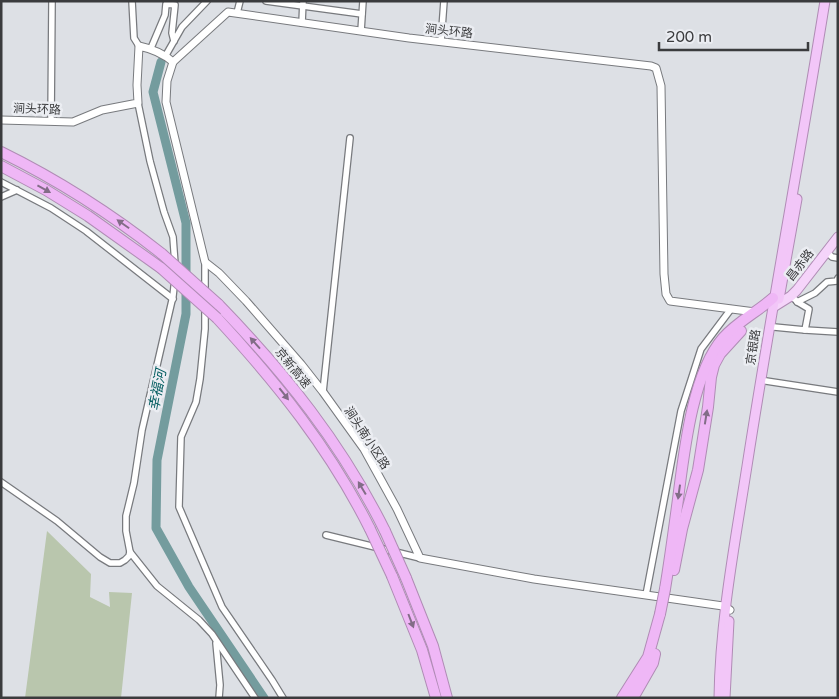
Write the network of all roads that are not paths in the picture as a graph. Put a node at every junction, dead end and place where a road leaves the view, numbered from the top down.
1 (52, 1) edge
2 (132, 1) edge
3 (208, 1) edge
4 (240, 1) edge
5 (266, 1) edge
6 (363, 1) edge
7 (444, 1) edge
8 (825, 1) edge
9 (829, 1) edge
10 (177, 3) edge
11 (303, 4) edge
12 (238, 13) junction
13 (362, 14) junction
14 (302, 23) junction
15 (361, 31) junction
16 (174, 41) junction
17 (441, 42) junction
18 (140, 46) junction
19 (152, 48) junction
20 (166, 55) junction
21 (173, 62) junction
22 (815, 77) junction
23 (138, 103) junction
24 (1, 120) edge
25 (51, 121) junction
26 (350, 138) dead end
27 (1, 152) edge
28 (1, 166) edge
29 (1, 182) edge
30 (18, 190) junction
31 (1, 198) edge
32 (838, 232) edge
33 (838, 237) edge
34 (827, 252) junction
35 (838, 258) edge
36 (205, 262) junction
37 (838, 278) edge
38 (173, 299) junction
39 (794, 299) junction
40 (776, 301) junction
41 (731, 309) junction
42 (755, 312) junction
43 (774, 327) junction
44 (805, 330) junction
45 (838, 332) edge
46 (766, 381) junction
47 (323, 392) junction
48 (838, 392) edge
49 (1, 482) edge
50 (326, 535) dead end
51 (130, 552) junction
52 (420, 558) junction
53 (668, 590) junction
54 (646, 595) junction
55 (728, 609) junction
56 (662, 614) junction
57 (215, 639) junction
58 (219, 698) edge
59 (255, 698) edge
60 (283, 698) edge
61 (436, 698) edge
62 (448, 698) edge
63 (622, 698) edge
64 (626, 698) edge
65 (633, 698) edge
66 (719, 698) edge
67 (725, 698) edge

1 - 25 street
2 - 18 street
3 - 16 street
4 - 12 street
5 - 11 street
6 - 13 street
7 - 17 street
8 - 22 highway, 京银路
9 - 22 highway, 京银路
10 - 16 street
10 - 19 street
11 - 13 street
11 - 14 street
12 - 14 street, 涧头环路
12 - 21 street
13 - 15 street
14 - 15 street, 涧头环路
15 - 17 street, 涧头环路
16 - 20 street
17 - 41 street, 涧头环路
18 - 19 street
18 - 23 street
19 - 20 street
20 - 21 street
21 - 36 street
22 - 40 highway, 京银路
23 - 25 street, 涧头环路
23 - 38 street
24 - 25 street, 涧头环路
26 - 47 street
62 -> 27 highway, 京新高速, bridge
28 -> 61 highway, 京新高速, bridge
29 - 30 street
30 - 31 street
30 - 38 street
32 - 40 main road, 昌赤路
33 - 34 main road, 昌赤路
34 - 35 street
34 - 39 main road, 昌赤路
36 - 47 street, 涧头南小区路
36 - 60 street
37 - 39 street
38 - 51 street
39 - 40 main road, 昌赤路
39 - 44 street
40 - 42 highway
40 - 43 highway, 京银路
53 -> 40 highway
40 - 55 highway, 京银路
41 - 42 street, 涧头环路
41 - 54 street
42 -> 53 highway
43 - 44 street
43 - 46 highway, 京银路
44 - 45 street
46 - 48 street
46 - 55 highway, 京银路
47 - 52 street, 涧头南小区路
49 - 51 street
50 - 52 street
51 - 57 street
52 - 54 street
53 - 56 highway, bridge
54 - 55 street
55 - 66 highway, 京银路
55 - 67 highway, 京银路
56 - 63 highway
56 - 64 highway
56 - 65 highway
57 - 58 street
57 - 59 street

